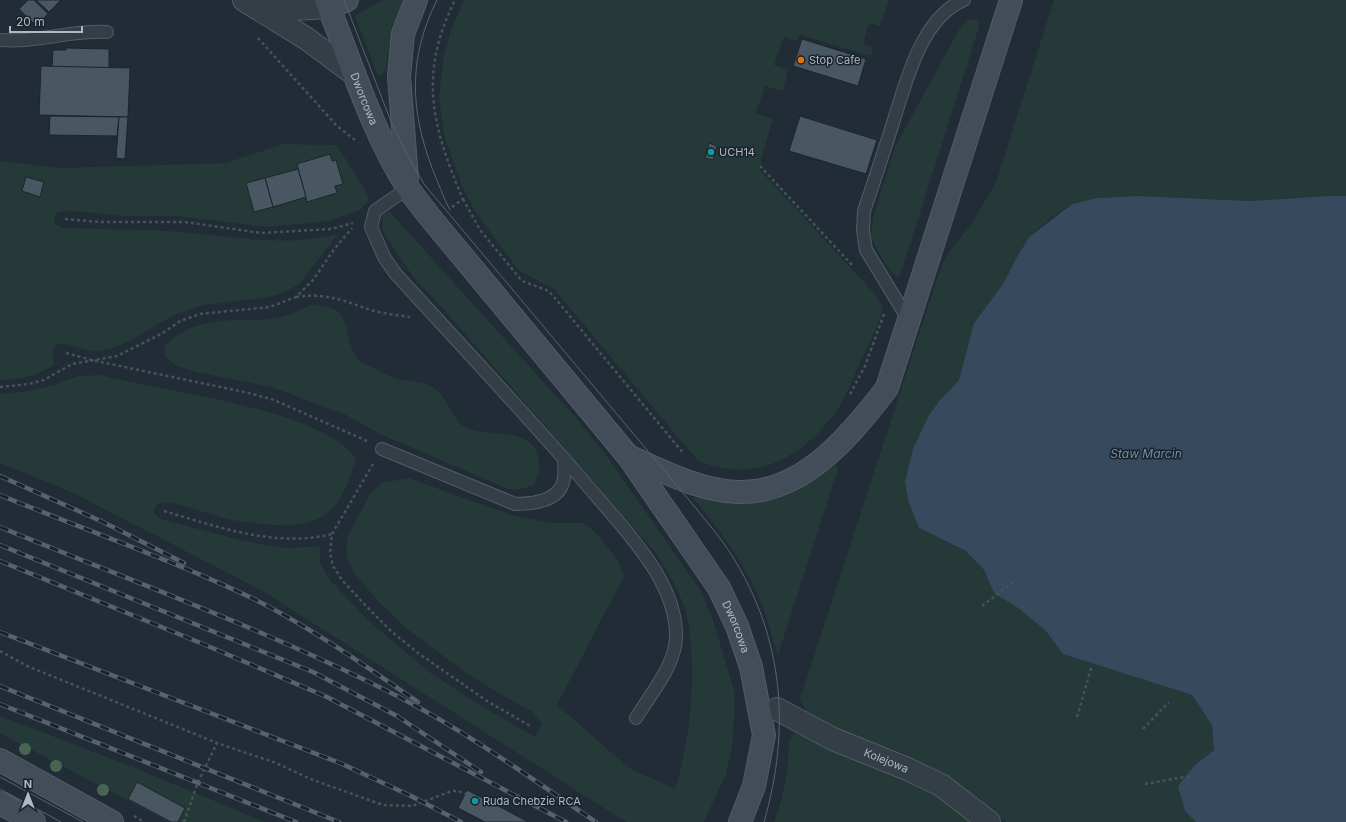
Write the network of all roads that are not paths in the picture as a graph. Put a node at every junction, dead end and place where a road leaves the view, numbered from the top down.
1 (416, 0) edge
2 (964, 0) edge
3 (1011, 0) edge
4 (253, 2) edge
5 (334, 2) edge
6 (107, 32) dead end
7 (0, 40) edge
8 (354, 74) junction
9 (408, 188) junction
10 (908, 319) junction
11 (382, 449) road end
12 (628, 456) junction
13 (564, 459) junction
14 (778, 709) dead end
15 (636, 718) dead end
16 (0, 760) edge
17 (0, 803) edge
18 (34, 822) edge
19 (112, 822) edge
20 (740, 822) edge
21 (989, 822) edge

1 - 9 main road
2 - 10 lane
3 - 10 main road
4 - 5 street
4 - 8 street
5 - 8 main road, Dworcowa
6 - 7 lane
8 - 9 main road, Dworcowa
9 - 12 main road, Dworcowa
9 - 13 lane
10 - 12 main road
11 - 13 lane
12 - 20 main road, Dworcowa
13 - 15 lane
14 - 21 street, Kolejowa
16 - 19 main road
17 - 18 main road

